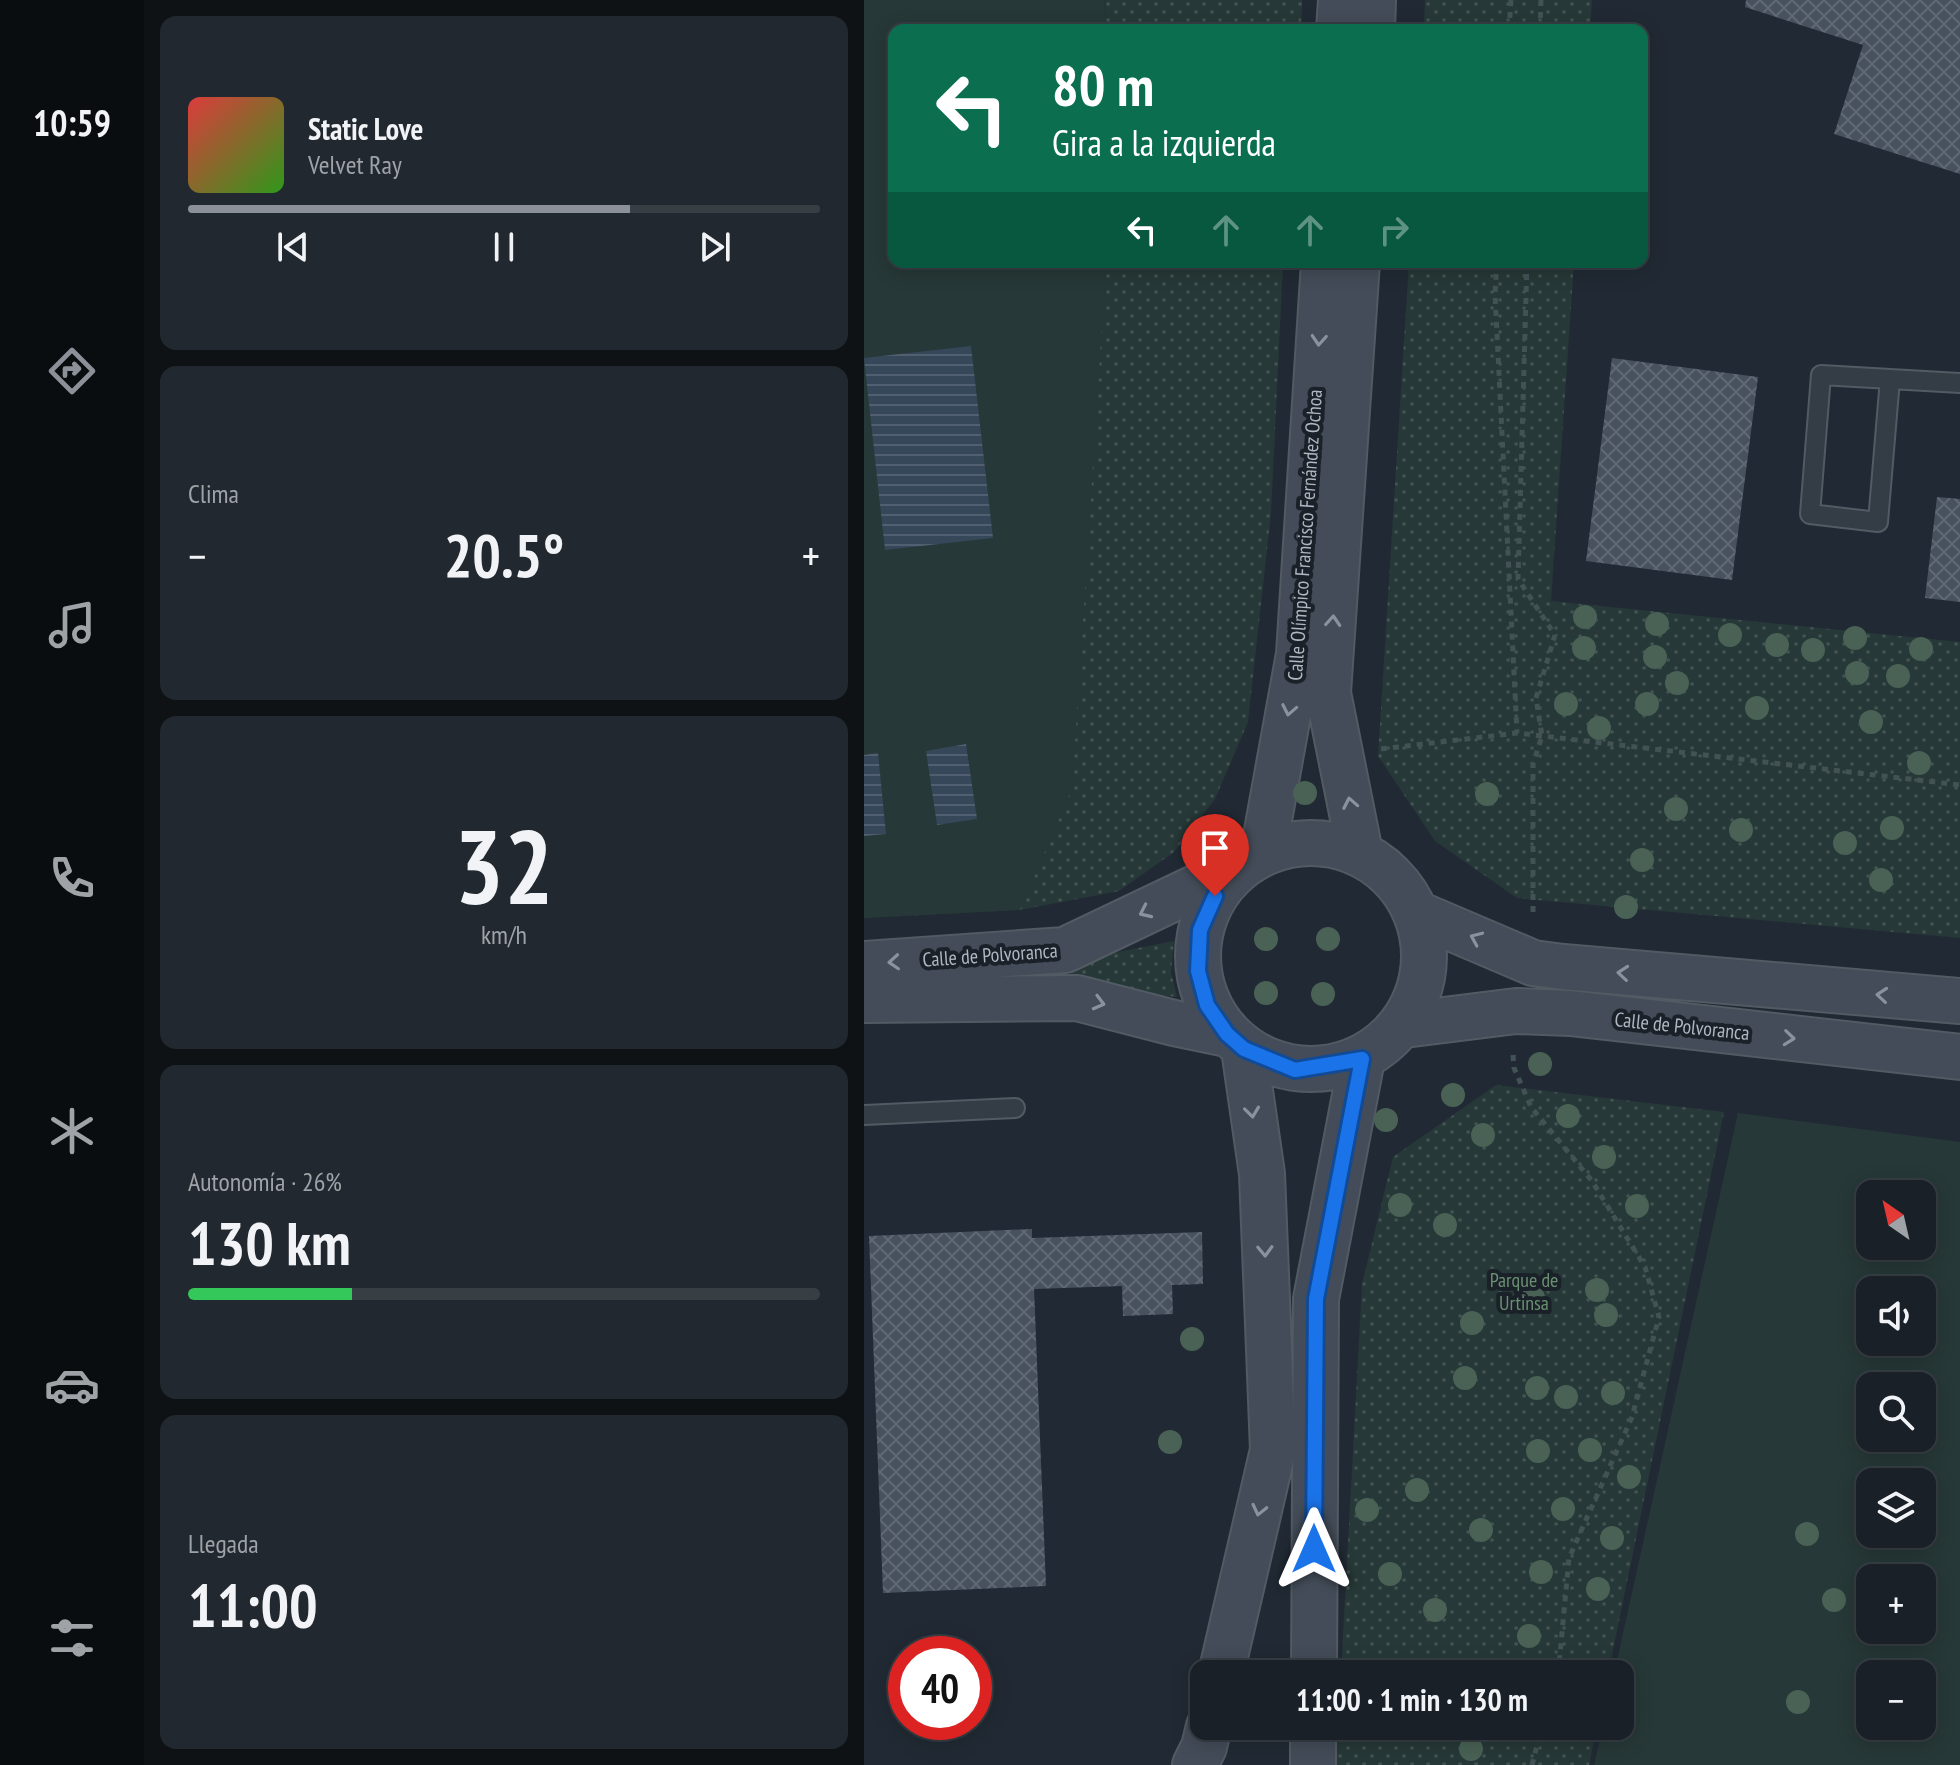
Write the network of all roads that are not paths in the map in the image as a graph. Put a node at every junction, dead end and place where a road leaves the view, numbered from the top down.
1 (1341, 0) edge
2 (1373, 0) edge
3 (1339, 24) edge
4 (1372, 24) edge
5 (1324, 268) edge
6 (1357, 268) edge
7 (1890, 379) junction
8 (1960, 383) edge
9 (1360, 853) junction
10 (1252, 860) junction
11 (1418, 914) junction
12 (864, 964) edge
13 (864, 1000) edge
14 (1960, 1001) edge
15 (1404, 1025) junction
16 (1236, 1042) junction
17 (1960, 1057) edge
18 (1362, 1059) junction
19 (1015, 1108) dead end
20 (864, 1115) edge
21 (1224, 1660) edge
22 (1314, 1660) edge
23 (1206, 1740) edge
24 (1313, 1740) edge
25 (1195, 1765) edge
26 (1313, 1765) edge

1 - 3 street
2 - 4 street
5 -> 10 street, Calle Olímpico Francisco Fernández Ochoa
9 -> 6 street, Calle Olímpico Francisco Fernández Ochoa
7 - 7 lane
7 - 8 lane
9 - 10 street
9 - 11 street
10 -> 12 street, Calle de Polvoranca
10 - 16 street
14 -> 11 street
11 - 15 street
13 -> 16 street, Calle de Polvoranca
15 -> 17 street, Calle de Polvoranca
15 - 18 street
16 - 18 street
16 -> 21 street
18 - 22 street
19 - 20 lane
23 - 25 street
24 - 26 street

